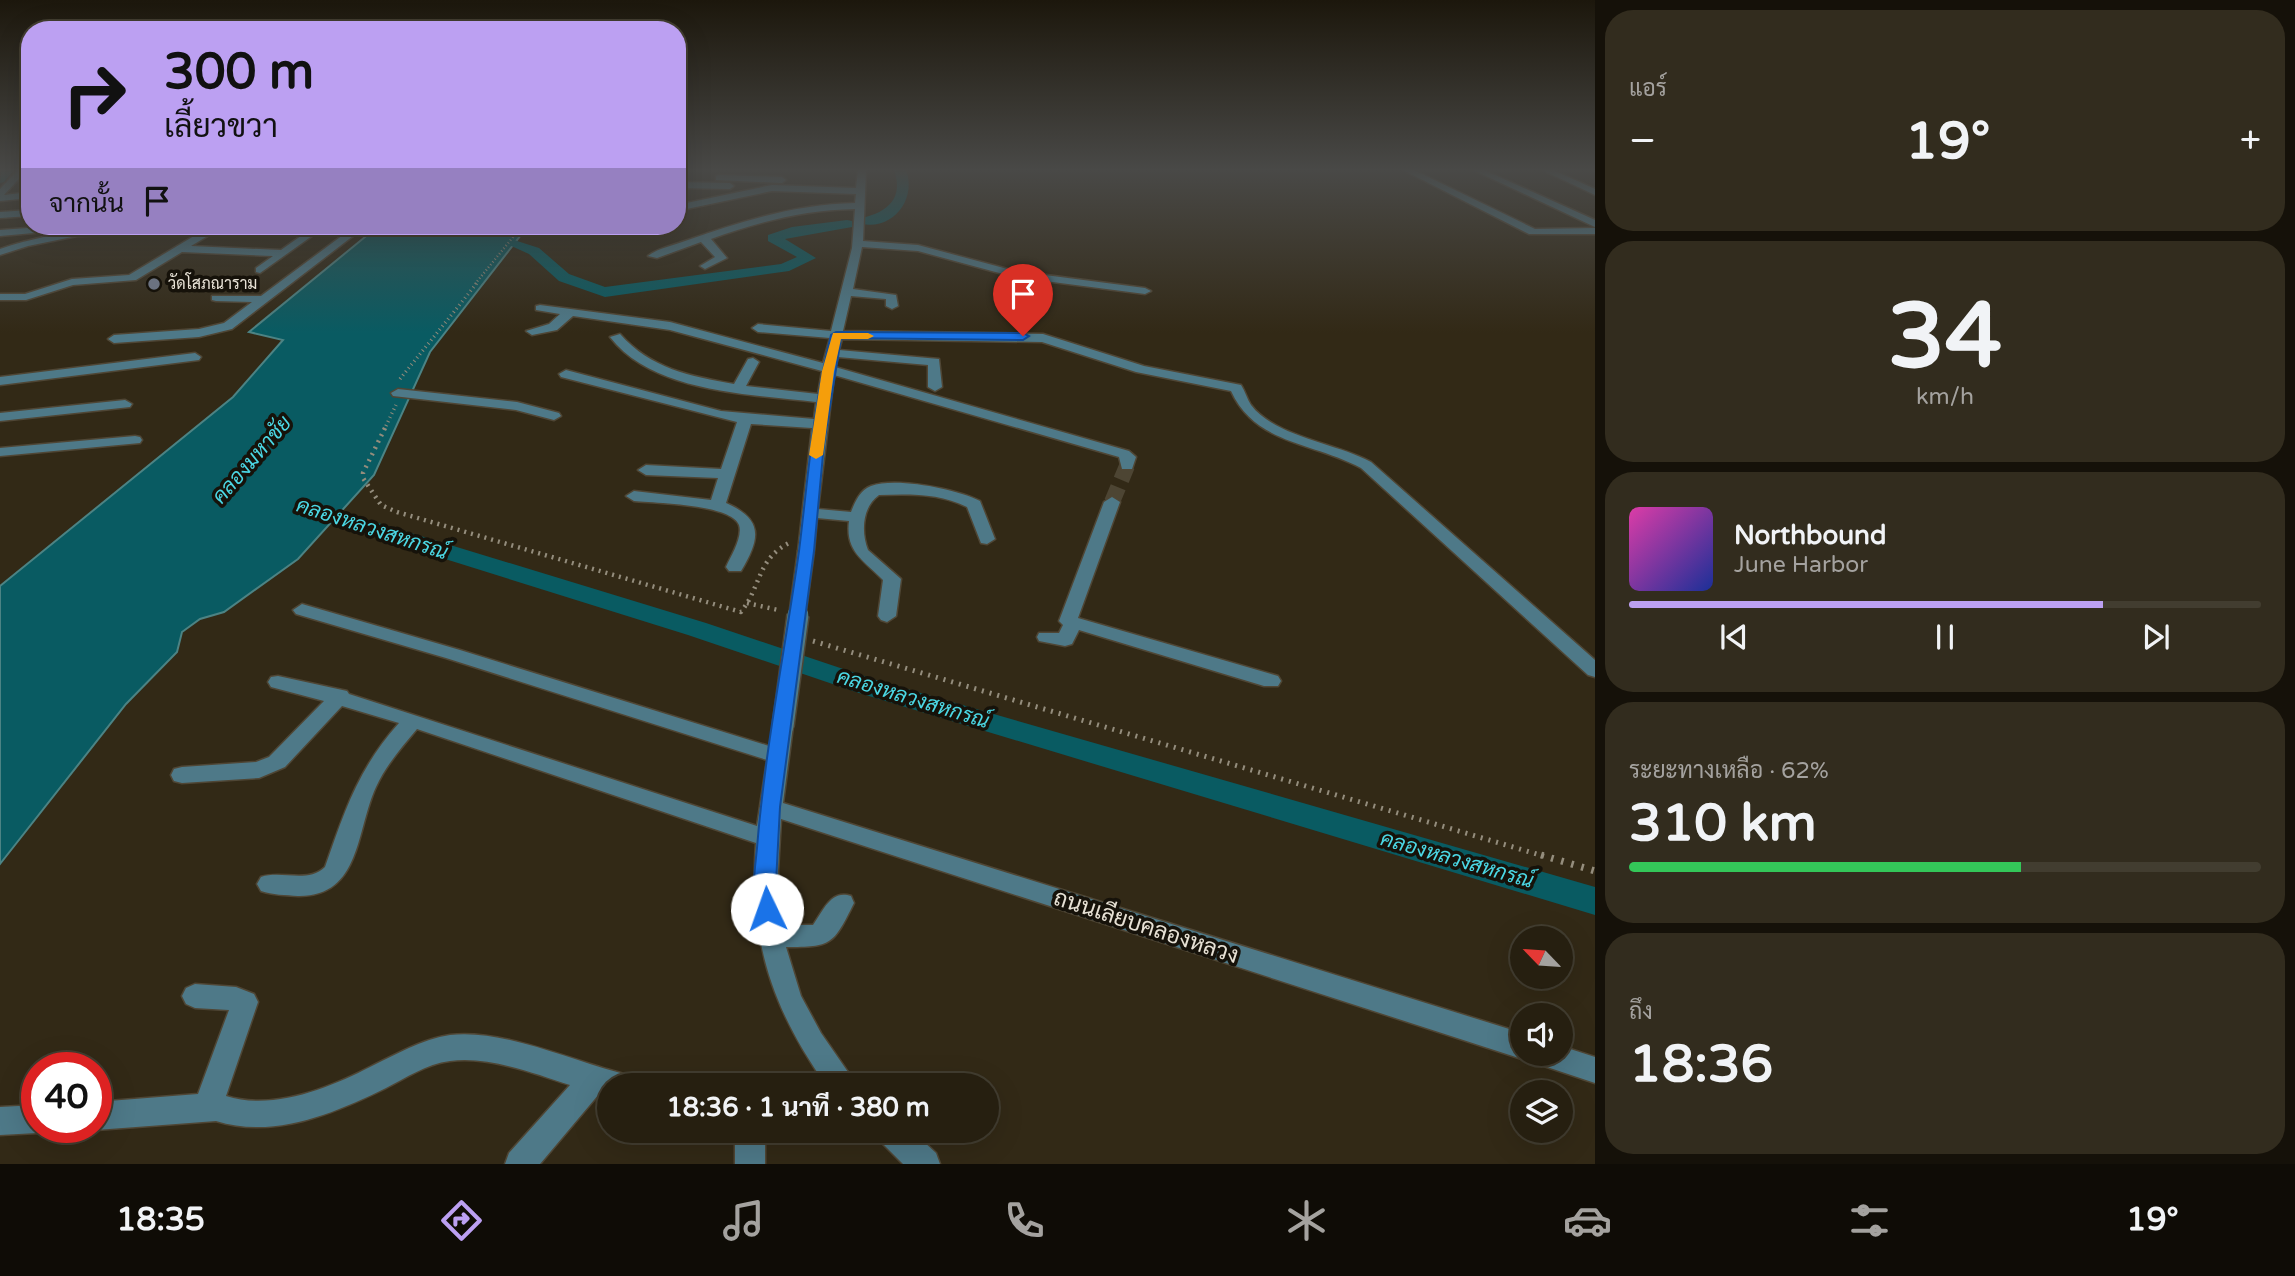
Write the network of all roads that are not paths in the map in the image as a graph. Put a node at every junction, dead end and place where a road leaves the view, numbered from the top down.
1 (740, 224) edge
2 (858, 224) edge
3 (1518, 224) edge
4 (21, 231) edge
5 (1595, 232) edge
6 (0, 233) edge
7 (77, 235) edge
8 (203, 235) edge
9 (309, 235) edge
10 (348, 235) edge
11 (706, 236) junction
12 (857, 244) junction
13 (181, 249) junction
14 (0, 252) edge
15 (284, 253) junction
16 (653, 256) dead end
17 (705, 266) dead end
18 (260, 270) dead end
19 (1145, 291) dead end
20 (847, 292) junction
21 (0, 297) edge
22 (216, 298) dead end
23 (263, 299) junction
24 (892, 306) dead end
25 (540, 308) dead end
26 (569, 313) junction
27 (758, 328) dead end
28 (532, 331) dead end
29 (836, 335) junction
30 (616, 337) dead end
31 (114, 339) dead end
32 (832, 353) junction
33 (195, 357) dead end
34 (752, 362) dead end
35 (828, 371) junction
36 (566, 374) dead end
37 (0, 381) edge
38 (739, 387) junction
39 (935, 387) dead end
40 (398, 393) road end
41 (824, 399) junction
42 (125, 404) dead end
43 (0, 416) edge
44 (554, 416) dead end
45 (745, 419) junction
46 (820, 424) junction
47 (135, 440) dead end
48 (0, 452) edge
49 (1127, 466) dead end
50 (646, 470) dead end
51 (727, 474) junction
52 (634, 496) dead end
53 (1112, 502) tunnel mouth
54 (717, 505) junction
55 (810, 513) junction
56 (857, 517) junction
57 (986, 539) dead end
58 (736, 567) dead end
59 (302, 611) dead end
60 (887, 616) dead end
61 (1073, 624) junction
62 (1046, 637) dead end
63 (1595, 671) edge
64 (1271, 681) dead end
65 (278, 682) dead end
66 (340, 696) junction
67 (413, 721) junction
68 (778, 756) junction
69 (182, 775) dead end
70 (770, 807) junction
71 (767, 838) junction
72 (269, 884) dead end
73 (842, 903) dead end
74 (770, 936) junction
75 (195, 996) dead end
76 (1510, 1042) edge
77 (1573, 1063) edge
78 (1595, 1070) edge
79 (833, 1073) edge
80 (597, 1080) edge
81 (597, 1090) edge
82 (216, 1107) junction
83 (112, 1115) edge
84 (21, 1120) edge
85 (0, 1121) edge
86 (750, 1143) edge
87 (903, 1143) edge
88 (520, 1164) edge
89 (750, 1164) edge
90 (925, 1164) edge

1 - 11 street
2 - 12 street
3 - 5 street
4 - 6 street
7 - 14 street
8 - 13 street
9 - 15 street
10 - 23 street
11 - 16 street
11 - 17 street
12 - 19 street
12 - 20 street
13 - 15 street
13 - 21 street
15 - 18 street
20 - 24 street
20 - 29 street
22 - 23 street
23 - 31 street
25 - 26 street
26 - 28 street
26 - 35 street
27 - 29 street
29 - 32 street
29 - 63 street
30 - 38 street
32 - 35 street
32 - 39 street
33 - 37 street
34 - 38 street
35 - 41 street
35 - 49 street
36 - 45 street
38 - 41 street
40 - 44 street
41 - 46 street
42 - 43 street
45 - 46 street
45 - 51 street
46 - 55 street
47 - 48 street
50 - 51 street
51 - 54 street
52 - 54 street
53 - 61 street
54 - 58 street
55 - 56 street
55 - 68 street, bridge
56 - 57 street
56 - 60 street
59 - 68 street
61 - 62 street
61 - 64 street
65 - 66 street
66 - 67 street
66 - 69 street
67 - 71 street
67 - 72 street
68 - 70 street
70 - 71 street
70 - 76 street, ถนนเลียบคลองหลวง
71 - 74 street
73 - 74 street
74 - 79 street
75 - 82 street
77 - 78 street
80 - 82 street
81 - 88 street
82 - 83 street
84 - 85 street
86 - 89 street
87 - 90 street

